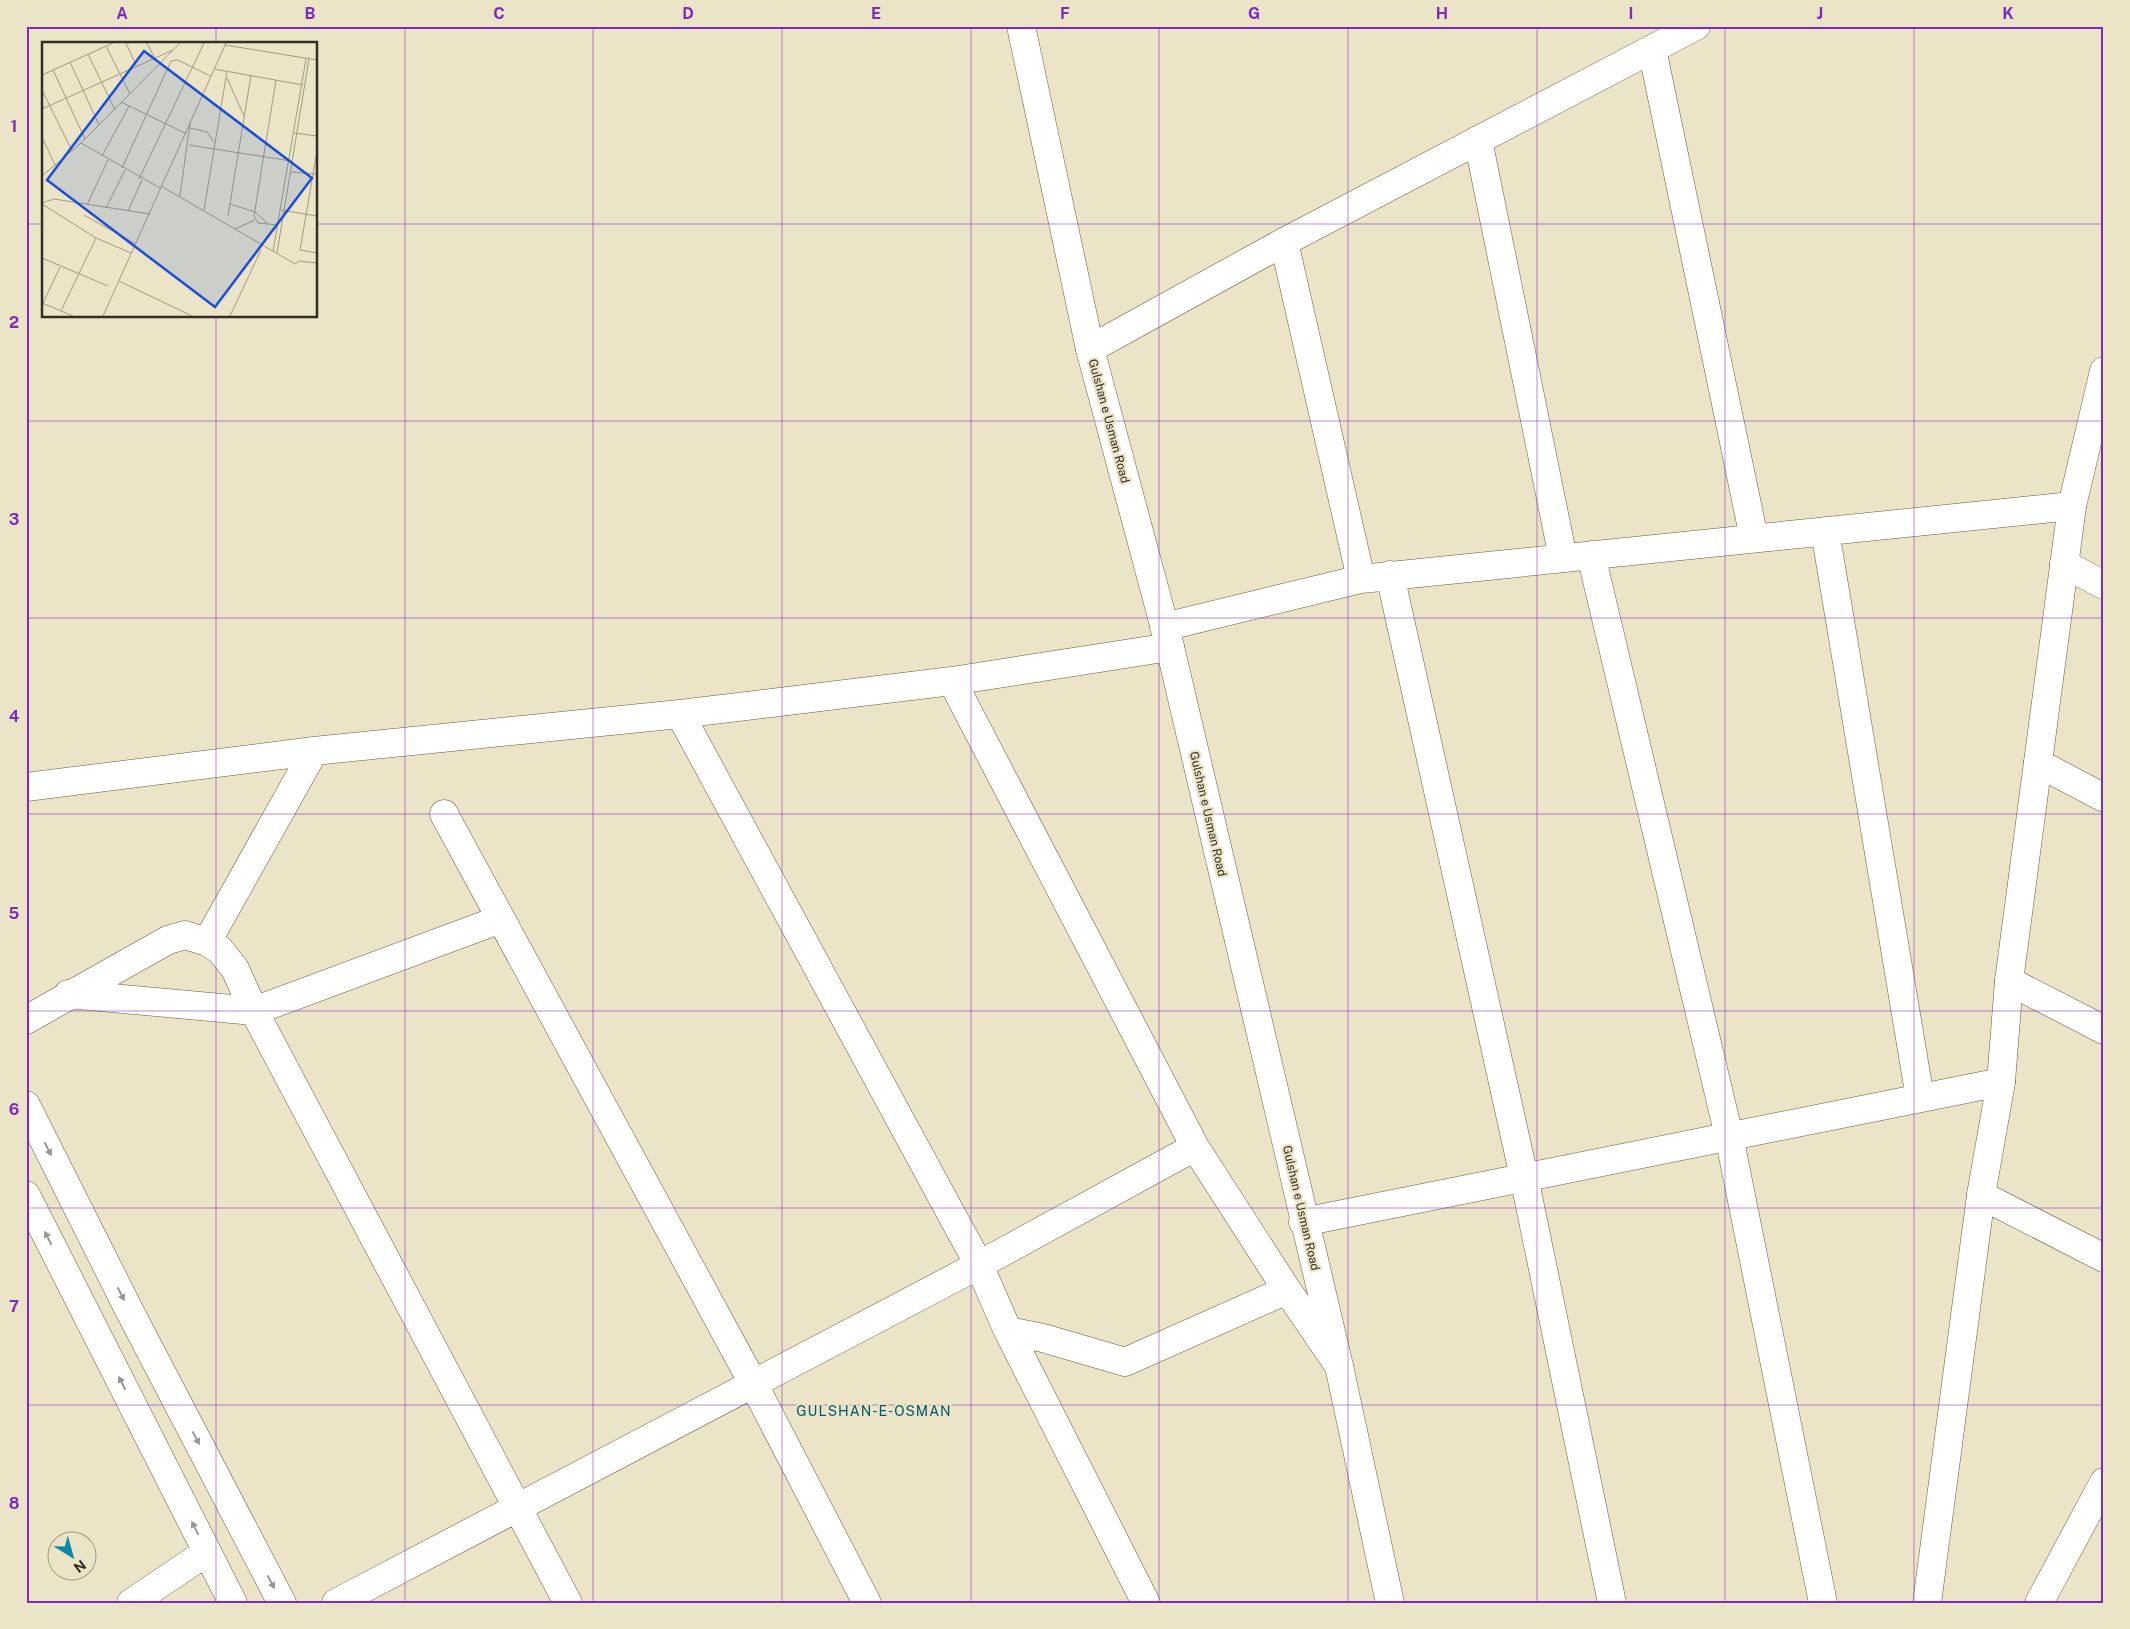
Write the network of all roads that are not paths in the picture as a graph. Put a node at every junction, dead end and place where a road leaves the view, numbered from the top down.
1 (1023, 26) edge
2 (1696, 26) edge
3 (1652, 49) junction
4 (1478, 140) junction
5 (1284, 242) junction
6 (1090, 349) junction
7 (2103, 380) edge
8 (2072, 506) junction
9 (1825, 531) junction
10 (1754, 538) junction
11 (1591, 555) junction
12 (1563, 558) junction
13 (2064, 564) junction
14 (1390, 575) junction
15 (1361, 579) junction
16 (2104, 584) edge
17 (1167, 637) junction
18 (952, 681) junction
19 (680, 714) junction
20 (314, 751) junction
21 (2038, 763) junction
22 (26, 787) edge
23 (2104, 798) edge
24 (444, 814) dead end
25 (501, 919) junction
26 (207, 942) junction
27 (2009, 981) junction
28 (68, 994) junction
29 (254, 1011) junction
30 (26, 1020) edge
31 (2104, 1030) edge
32 (2002, 1082) junction
33 (1920, 1098) junction
34 (26, 1105) edge
35 (1729, 1136) junction
36 (1195, 1147) junction
37 (1524, 1177) junction
38 (67, 1185) junction
39 (1981, 1195) junction
40 (27, 1196) edge
41 (1303, 1222) junction
42 (2104, 1258) edge
43 (979, 1265) junction
44 (1287, 1290) junction
45 (1008, 1331) junction
46 (1339, 1366) junction
47 (754, 1383) junction
48 (2104, 1482) edge
49 (517, 1506) junction
50 (207, 1552) junction
51 (131, 1603) edge
52 (233, 1603) edge
53 (282, 1603) edge
54 (336, 1603) edge
55 (568, 1603) edge
56 (867, 1603) edge
57 (1146, 1603) edge
58 (1390, 1603) edge
59 (1612, 1603) edge
60 (1823, 1603) edge
61 (1927, 1603) edge
62 (2039, 1603) edge

1 - 6 street, Gulshan e Usman Road
2 - 3 street
3 - 4 street
3 - 10 street
4 - 5 street
4 - 12 street
5 - 6 street
5 - 15 street
6 - 17 street, Gulshan e Usman Road
7 - 8 street
8 - 9 street
8 - 13 street
9 - 10 street
9 - 33 street
10 - 11 street
11 - 12 street
11 - 35 street
12 - 14 street
13 - 16 street
13 - 21 street
14 - 15 street
14 - 37 street
15 - 17 street
17 - 18 street
17 - 41 street, Gulshan e Usman Road
18 - 19 street
18 - 36 street
19 - 20 street
19 - 43 street
20 - 22 street
20 - 26 street
21 - 23 street
21 - 27 street
24 - 25 street
25 - 29 street
25 - 47 street
26 - 28 street
26 - 29 street
27 - 31 street
27 - 32 street
28 - 29 street
28 - 30 street
29 - 49 street
32 - 33 street
32 - 39 street
33 - 35 street
34 -> 38 street
35 - 37 street
35 - 60 street
36 - 43 street
36 - 44 street
37 - 41 street
37 - 59 street
38 - 40 street
38 -> 53 street
39 - 42 street
39 - 61 street
50 -> 40 street
41 - 46 street, Gulshan e Usman Road
43 - 45 street
43 - 47 street
44 - 45 street
44 - 46 street
45 - 57 street
46 - 58 street, Gulshan e Usman Road
47 - 49 street
47 - 56 street
48 - 62 street
49 - 54 street
49 - 55 street
50 - 51 street
50 - 52 street

